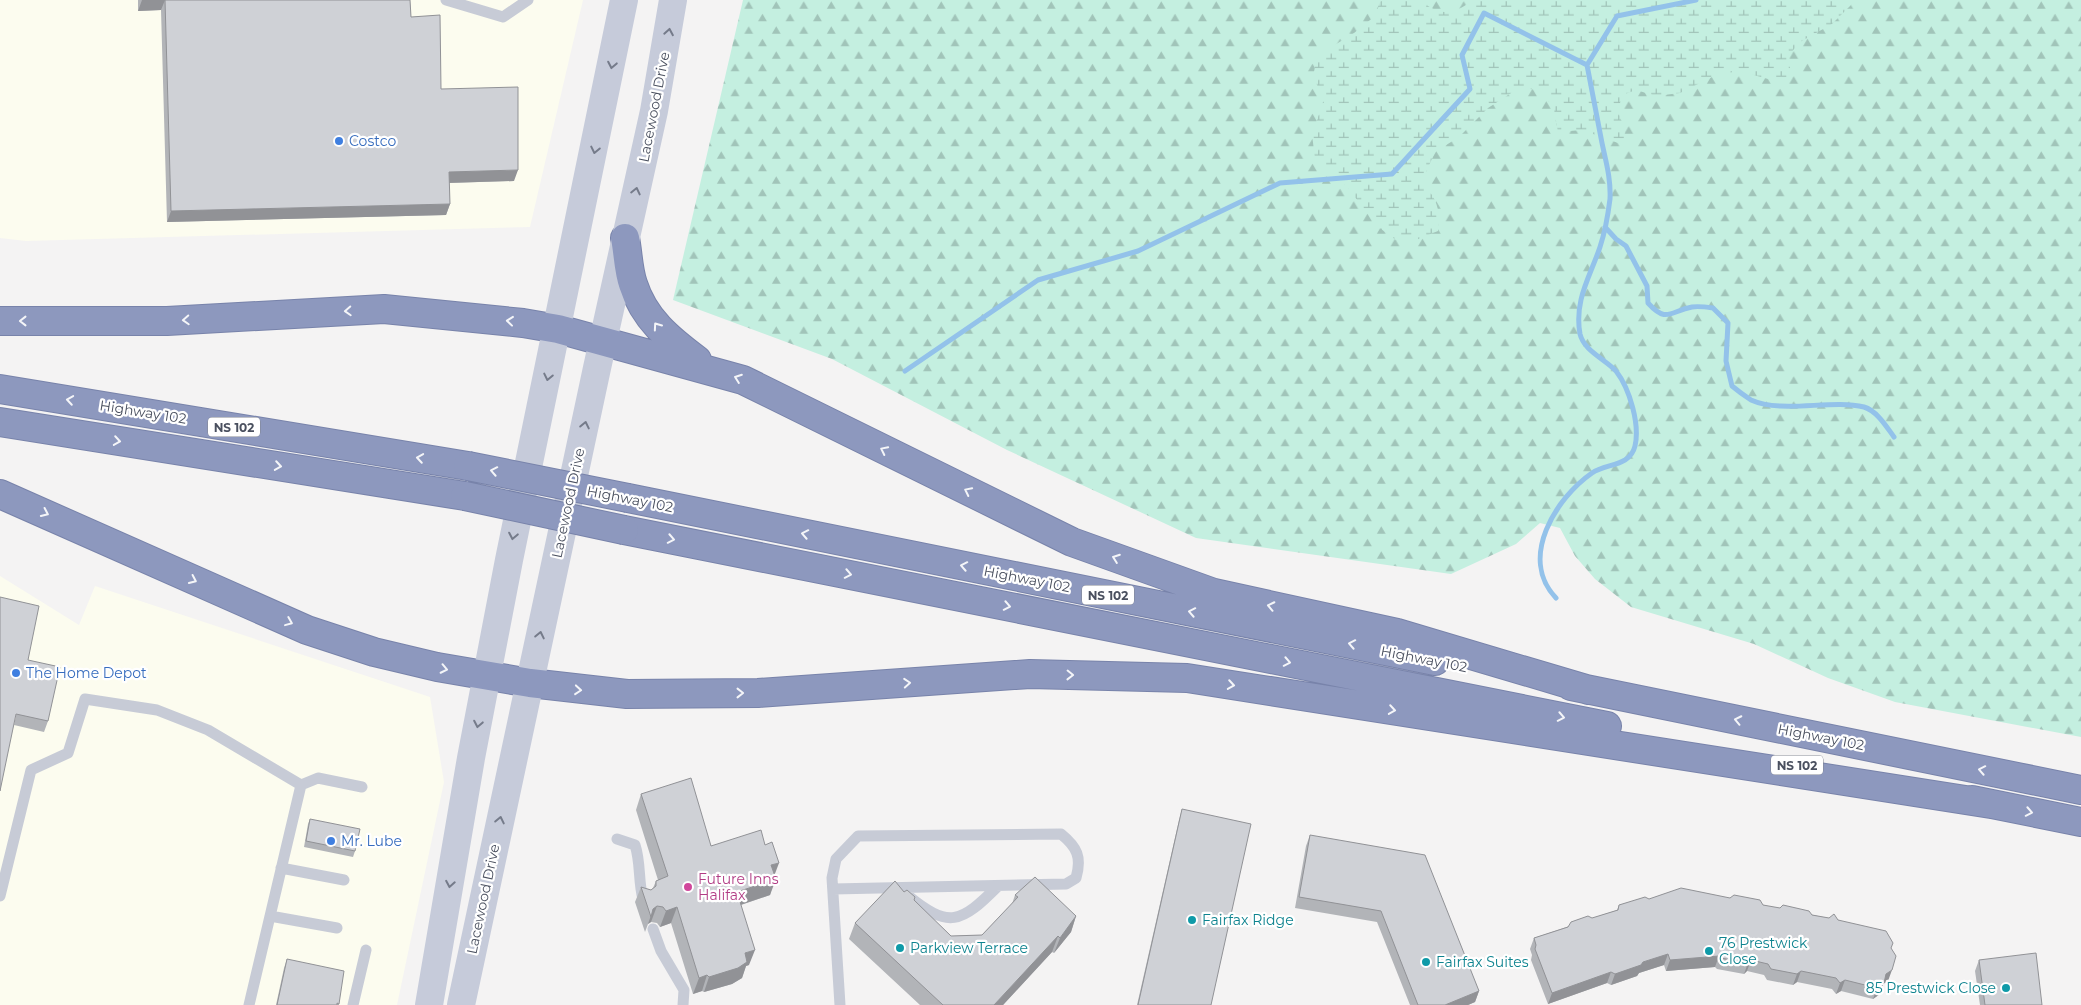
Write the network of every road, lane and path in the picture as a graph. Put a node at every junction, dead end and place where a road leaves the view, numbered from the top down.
1 (446, 0) edge
2 (528, 0) edge
3 (624, 0) edge
4 (673, 0) edge
5 (625, 238) junction
6 (0, 322) edge
7 (558, 329) junction
8 (603, 340) junction
9 (708, 368) junction
10 (0, 389) edge
11 (0, 422) edge
12 (0, 494) edge
13 (488, 676) junction
14 (530, 683) junction
15 (1588, 690) junction
16 (301, 785) junction
17 (362, 786) dead end
18 (2081, 790) edge
19 (1991, 804) junction
20 (2081, 822) edge
21 (617, 839) dead end
22 (281, 868) junction
23 (344, 880) dead end
24 (998, 886) junction
25 (899, 888) junction
26 (833, 889) junction
27 (0, 896) edge
28 (643, 900) edge
29 (270, 916) junction
30 (336, 928) dead end
31 (654, 930) edge
32 (366, 950) dead end
33 (249, 1005) edge
34 (353, 1005) edge
35 (429, 1005) edge
36 (461, 1005) edge
37 (683, 1005) edge
38 (840, 1005) edge

1 - 2 lane
3 -> 7 main road
5 -> 4 main road, Lacewood Drive
5 - 8 main road, Lacewood Drive
9 -> 5 highway
7 -> 6 highway
7 - 8 highway
7 -> 13 main road
8 - 9 highway
14 -> 8 main road, Lacewood Drive
15 -> 9 highway
15 -> 10 highway, Highway 102 / NS 102, bridge
11 -> 19 highway, NS 102, bridge
12 -> 13 highway
13 - 14 highway
13 -> 35 main road
14 -> 19 highway
36 -> 14 main road, Lacewood Drive
18 -> 15 highway, Highway 102 / NS 102
16 - 17 lane
16 - 22 lane
16 - 27 lane
19 -> 20 highway, NS 102
21 - 28 lane
22 - 23 lane
22 - 29 lane
24 - 25 lane
24 - 25 lane
24 - 26 lane
25 - 26 lane
26 - 38 lane
29 - 30 lane
29 - 33 lane
31 - 37 lane
32 - 34 lane

